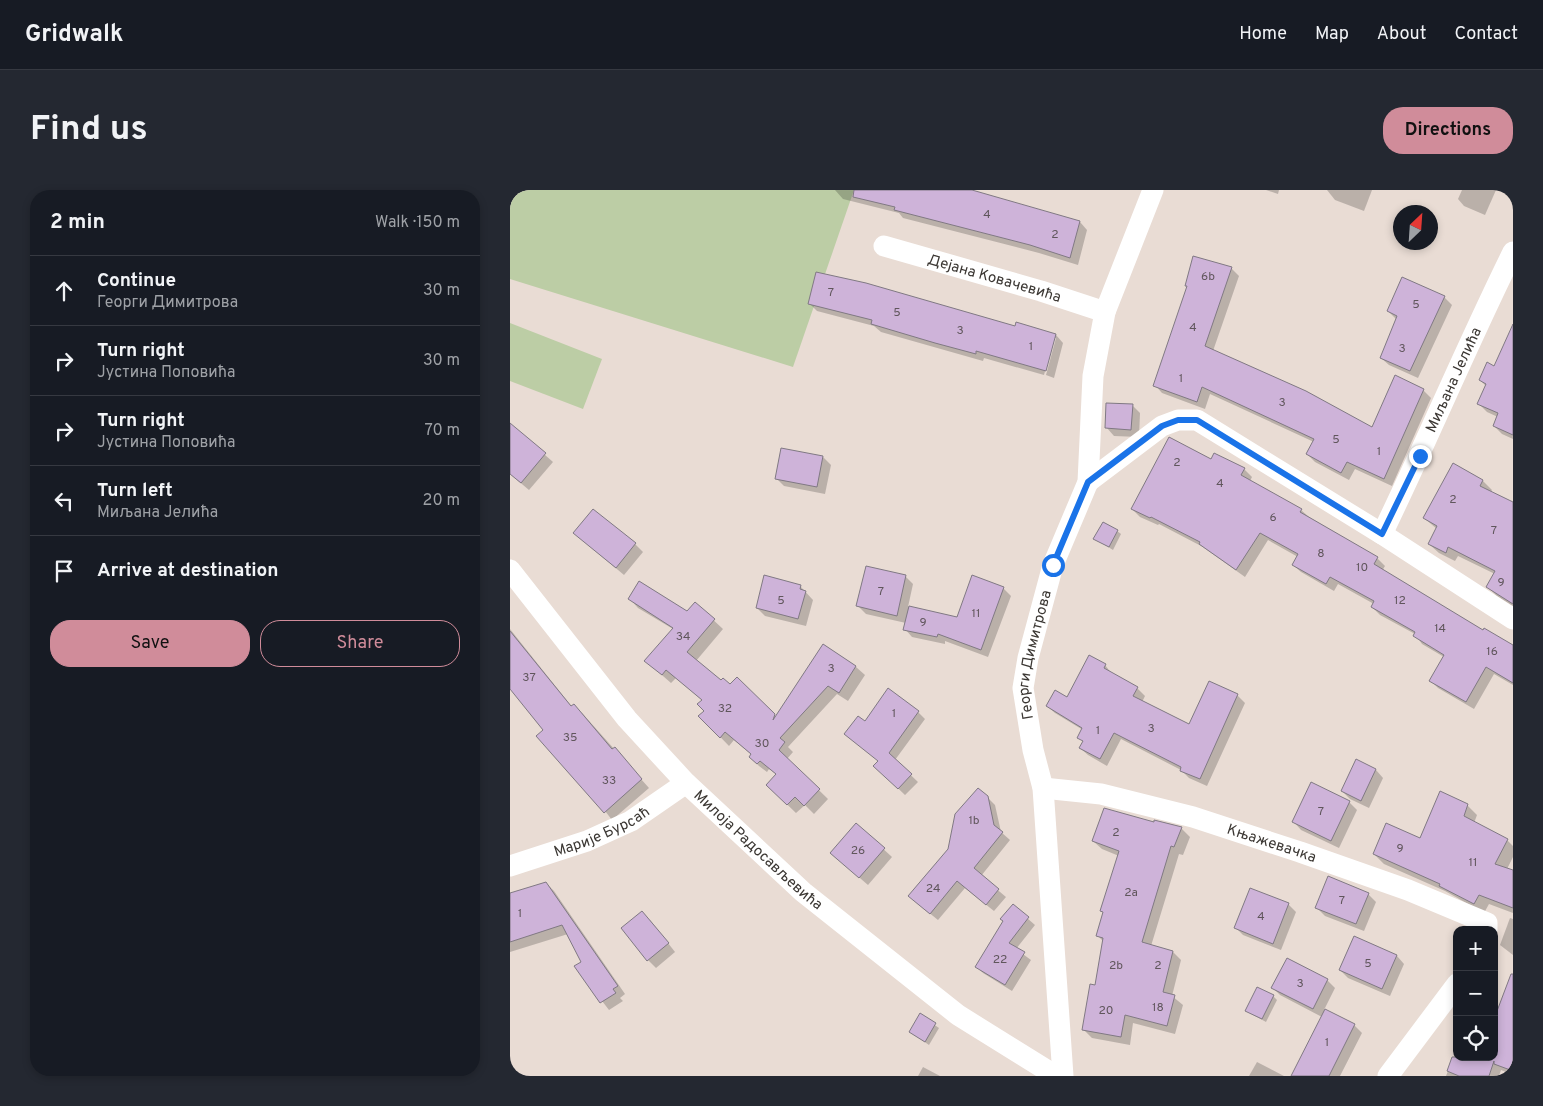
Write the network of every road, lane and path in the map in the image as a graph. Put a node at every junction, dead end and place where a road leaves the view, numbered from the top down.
1 (1153, 190) edge
2 (884, 246) dead end
3 (1513, 252) edge
4 (1105, 312) junction
5 (1088, 482) junction
6 (1382, 534) junction
7 (510, 570) edge
8 (1513, 619) edge
9 (686, 783) junction
10 (1043, 788) junction
11 (510, 866) edge
12 (1487, 926) edge
13 (1453, 989) edge
14 (1056, 1076) edge
15 (1063, 1076) edge
16 (1388, 1076) edge

1 - 4 street, Георги Димитрова
2 - 4 street, Дејана Ковачевића
3 - 6 street, Миљана Јелића
4 - 5 street, Георги Димитрова
5 - 6 street
5 - 10 street, Георги Димитрова
6 - 8 street
7 - 9 street, Милоја Радосављевића
9 - 11 street, Марије Бурсаћ
9 - 14 street, Милоја Радосављевића
10 - 12 street, Књажевачка
10 - 15 street, Георги Димитрова
13 - 16 street

